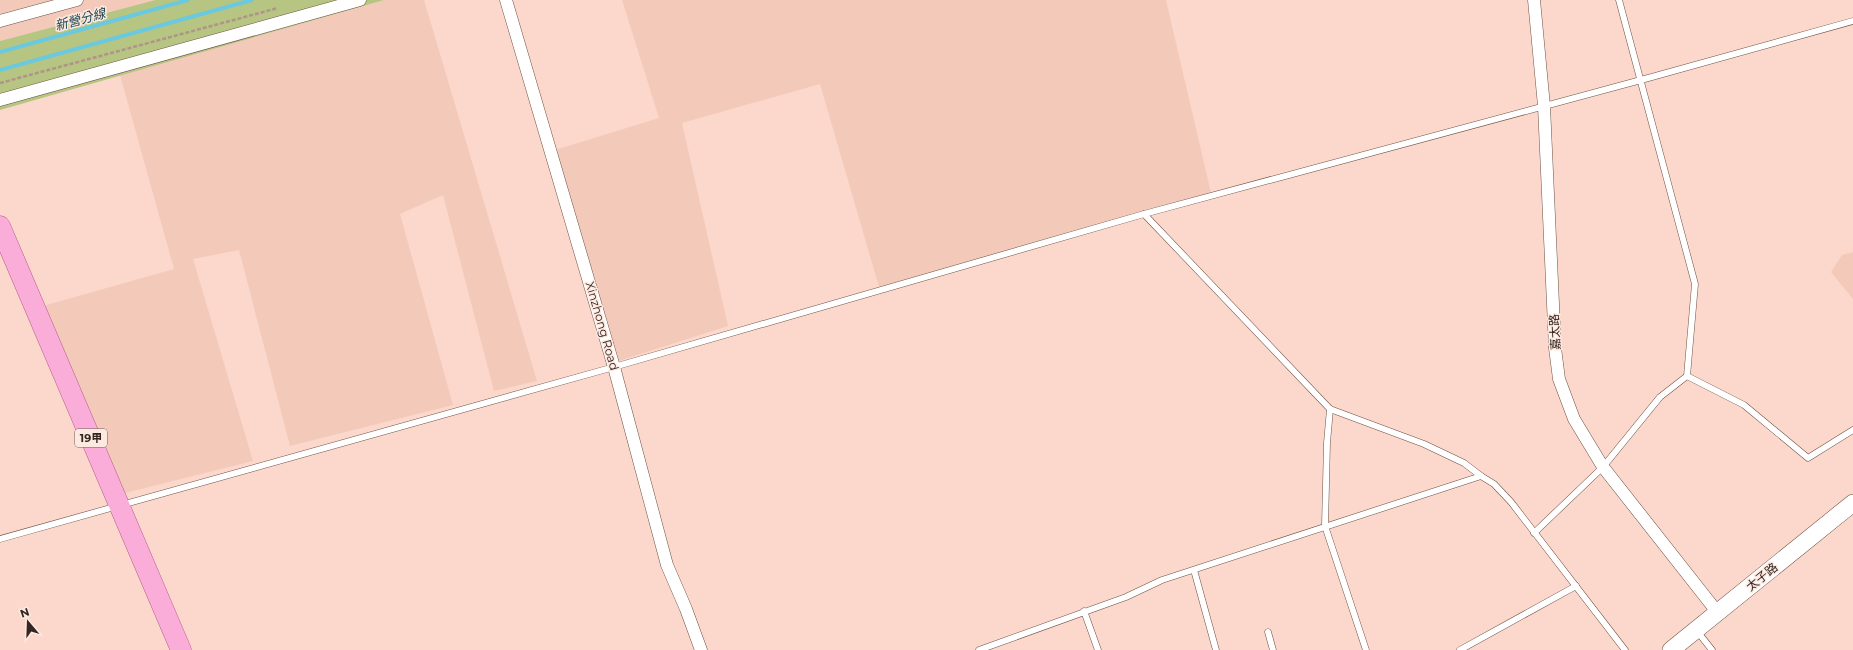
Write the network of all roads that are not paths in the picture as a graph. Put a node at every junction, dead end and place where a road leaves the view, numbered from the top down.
1 (77, 0) edge
2 (360, 0) edge
3 (506, 0) edge
4 (1534, 0) edge
5 (1620, 0) edge
6 (0, 21) edge
7 (1853, 21) edge
8 (1641, 80) junction
9 (0, 100) edge
10 (1544, 106) junction
11 (1144, 214) junction
12 (0, 226) edge
13 (614, 367) junction
14 (1687, 376) junction
15 (1330, 409) junction
16 (1853, 430) edge
17 (1603, 467) junction
18 (1481, 476) junction
19 (1853, 503) edge
20 (120, 506) junction
21 (1325, 526) junction
22 (1534, 533) junction
23 (0, 539) edge
24 (1194, 570) junction
25 (1576, 586) junction
26 (1084, 611) junction
27 (1718, 613) junction
28 (1697, 630) junction
29 (1268, 632) dead end
30 (181, 650) edge
31 (701, 650) edge
32 (979, 650) edge
33 (1098, 650) edge
34 (1216, 650) edge
35 (1273, 650) edge
36 (1366, 650) edge
37 (1460, 650) edge
38 (1625, 650) edge
39 (1671, 650) edge
40 (1712, 650) edge

1 - 6 street
2 - 9 street
3 - 13 street, Xinzhong Road
4 - 10 street, 嘉太路
5 - 8 lane
7 - 8 lane
8 - 10 lane
8 - 14 lane
10 - 11 lane
10 - 17 street, 嘉太路
11 - 13 lane
11 - 15 lane
12 - 20 main road, 19甲
13 - 20 lane
13 - 31 street, Xinzhong Road
14 - 16 lane
14 - 17 lane
15 - 18 lane
15 - 21 lane
17 - 22 lane
17 - 27 street, 嘉太路
18 - 21 lane
18 - 22 lane
19 - 27 street, 太子路
20 - 23 lane
20 - 30 main road, 19甲
21 - 24 lane
21 - 36 lane
22 - 25 lane
24 - 26 lane
24 - 34 lane
25 - 37 lane
25 - 38 lane
26 - 32 lane
26 - 33 lane
27 - 28 street, 太子路
28 - 39 street, 太子路
28 - 40 lane
29 - 35 lane

